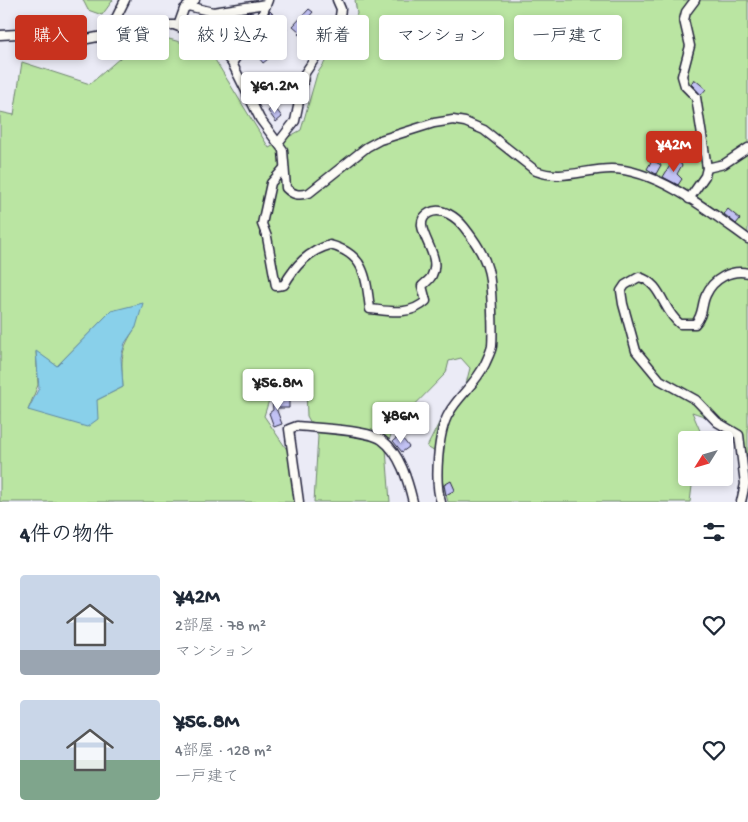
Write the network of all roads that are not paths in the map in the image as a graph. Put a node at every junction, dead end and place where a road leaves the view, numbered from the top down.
1 (125, 0) edge
2 (195, 0) edge
3 (337, 0) edge
4 (695, 0) edge
5 (267, 2) edge
6 (188, 6) junction
7 (118, 15) edge
8 (169, 26) edge
9 (178, 26) junction
10 (0, 35) edge
11 (97, 38) edge
12 (232, 63) junction
13 (278, 143) junction
14 (748, 148) edge
15 (284, 168) junction
16 (707, 168) junction
17 (689, 200) junction
18 (748, 239) edge
19 (748, 273) edge
20 (299, 502) edge
21 (413, 502) edge
22 (441, 502) edge
23 (741, 502) edge

1 - 7 street
2 - 6 street
3 - 13 street
4 - 16 street
5 - 6 street
5 - 12 street
6 - 9 street
8 - 9 street
9 - 12 street
10 - 11 street
12 - 13 street
13 - 15 street
14 - 16 street
15 - 17 street
15 - 22 street
16 - 17 street
17 - 18 street
19 - 23 street
20 - 21 street

